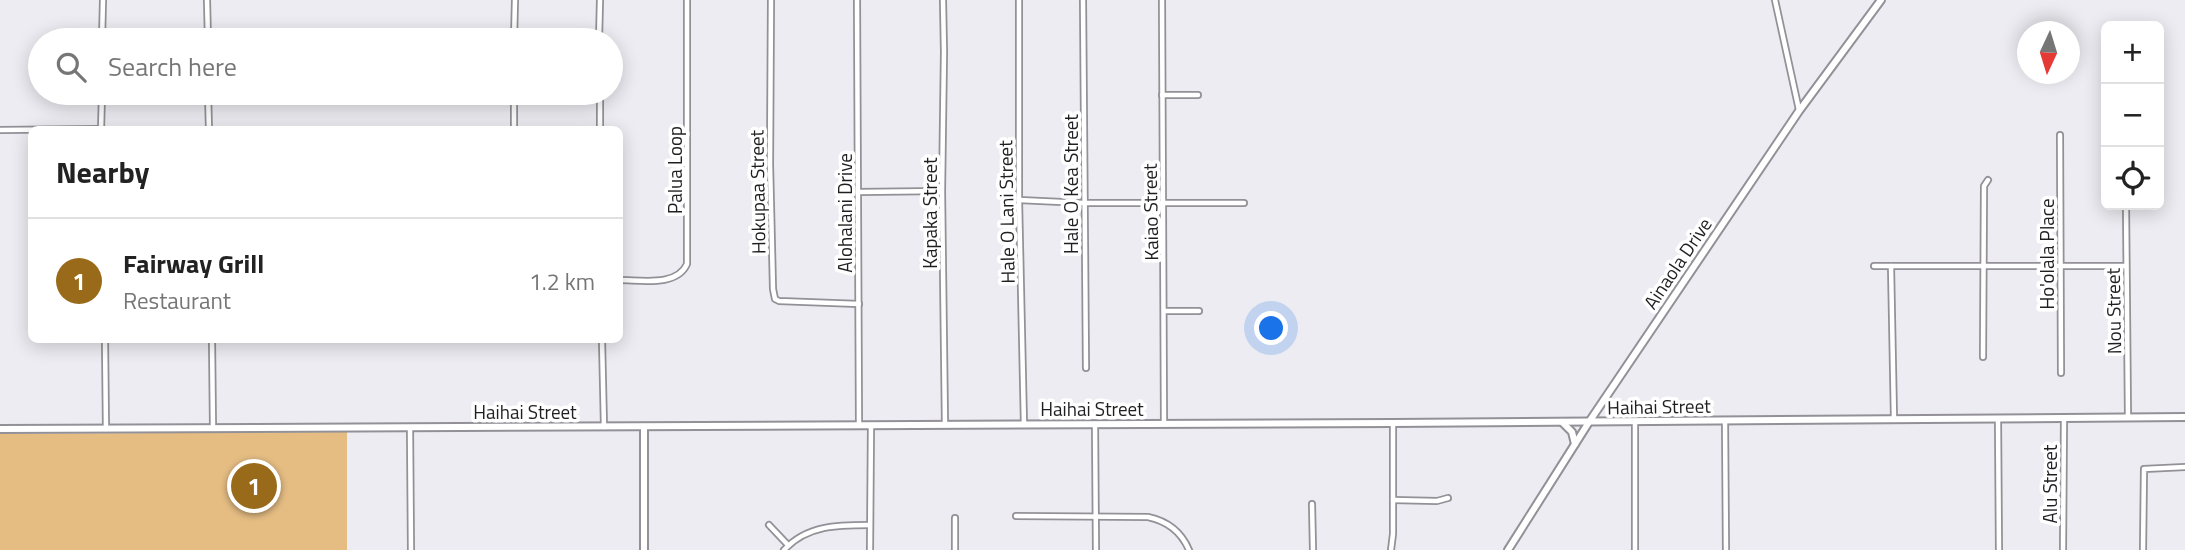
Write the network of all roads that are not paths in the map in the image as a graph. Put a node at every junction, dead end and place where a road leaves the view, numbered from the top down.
1 (103, 0) edge
2 (207, 0) edge
3 (515, 0) edge
4 (600, 0) edge
5 (687, 0) edge
6 (771, 0) edge
7 (857, 0) edge
8 (943, 0) edge
9 (1019, 0) edge
10 (1083, 0) edge
11 (1162, 0) edge
12 (1775, 0) edge
13 (1881, 0) edge
14 (102, 28) edge
15 (208, 28) edge
16 (514, 28) edge
17 (599, 28) edge
18 (1163, 95) junction
19 (1198, 95) dead end
20 (102, 105) edge
21 (208, 105) edge
22 (514, 105) edge
23 (600, 105) edge
24 (1799, 111) junction
25 (101, 126) edge
26 (209, 126) edge
27 (514, 126) edge
28 (600, 126) edge
29 (0, 130) edge
30 (28, 130) edge
31 (2060, 135) dead end
32 (1988, 180) dead end
33 (942, 191) junction
34 (858, 192) junction
35 (1019, 200) junction
36 (1163, 202) junction
37 (1083, 203) junction
38 (1244, 203) dead end
39 (2126, 210) edge
40 (1874, 266) dead end
41 (1891, 266) junction
42 (1984, 266) junction
43 (2060, 266) junction
44 (2126, 266) junction
45 (623, 280) edge
46 (859, 304) junction
47 (1165, 311) junction
48 (1199, 311) dead end
49 (105, 343) edge
50 (212, 343) edge
51 (602, 343) edge
52 (1983, 357) dead end
53 (1086, 368) dead end
54 (2061, 373) dead end
55 (2128, 417) junction
56 (2185, 417) edge
57 (1998, 418) junction
58 (2064, 418) junction
59 (1894, 419) junction
60 (1725, 421) junction
61 (1562, 422) junction
62 (1589, 422) junction
63 (1634, 422) junction
64 (1393, 423) junction
65 (1095, 424) junction
66 (1164, 424) junction
67 (859, 425) junction
68 (871, 425) junction
69 (945, 425) junction
70 (1024, 425) junction
71 (604, 427) junction
72 (643, 427) junction
73 (410, 428) junction
74 (0, 429) edge
75 (213, 429) junction
76 (106, 430) junction
77 (1574, 445) junction
78 (2185, 467) edge
79 (1448, 498) dead end
80 (1393, 500) junction
81 (1312, 504) dead end
82 (1016, 516) dead end
83 (1096, 516) junction
84 (955, 518) dead end
85 (769, 525) dead end
86 (869, 525) junction
87 (786, 548) edge
88 (411, 550) edge
89 (644, 550) edge
90 (870, 550) edge
91 (955, 550) edge
92 (1096, 550) edge
93 (1189, 550) edge
94 (1313, 550) edge
95 (1391, 550) edge
96 (1508, 550) edge
97 (1635, 550) edge
98 (1726, 550) edge
99 (1999, 550) edge
100 (2063, 550) edge
101 (2143, 550) edge

1 - 14 street
2 - 15 street
3 - 16 street
4 - 17 street
5 - 45 street, Palua Loop
6 - 46 street, Hokupaa Street
7 - 34 street, Alohalani Drive
8 - 33 street, Kapaka Street
9 - 35 street, Hale O Lani Street
10 - 37 street, Hale O Kea Street
11 - 18 street, Kaiao Street
12 - 24 street
13 - 24 street, Ainaola Drive
18 - 19 street
18 - 36 street, Kaiao Street
20 - 25 street
21 - 26 street
22 - 27 street
23 - 28 street
24 - 62 street, Ainaola Drive
29 - 30 street
31 - 43 street, Ho'olala Place
32 - 42 street
33 - 34 street
33 - 69 street, Kapaka Street
34 - 46 street, Alohalani Drive
35 - 37 street
35 - 70 street, Hale O Lani Street
36 - 37 street
36 - 38 street
36 - 47 street, Kaiao Street
37 - 53 street, Hale O Kea Street
39 - 44 street, Nou Street
40 - 41 street
41 - 42 street
41 - 59 street
42 - 43 street
42 - 52 street
43 - 44 street
43 - 54 street, Ho'olala Place
44 - 55 street, Nou Street
46 - 67 street, Alohalani Drive
47 - 48 street
47 - 66 street, Kaiao Street
49 - 76 street
50 - 75 street
51 - 71 street
55 - 56 street, Haihai Street
55 - 58 street, Haihai Street
57 - 58 street, Haihai Street
57 - 59 street, Haihai Street
57 - 99 street
58 - 100 street, Alu Street
59 - 60 street, Haihai Street
60 - 63 street, Haihai Street
60 - 98 street
61 - 62 street, Haihai Street
61 - 64 street, Haihai Street
61 - 77 street
62 - 63 street, Haihai Street
62 - 77 street, Ainaola Drive
63 - 97 street
64 - 66 street, Haihai Street
64 - 80 street
65 - 66 street, Haihai Street
65 - 70 street, Haihai Street
65 - 83 street
67 - 68 street, Haihai Street
67 - 72 street, Haihai Street
68 - 69 street, Haihai Street
68 - 86 street
69 - 70 street, Haihai Street
71 - 72 street, Haihai Street
71 - 73 street, Haihai Street
72 - 89 street
73 - 75 street, Haihai Street
73 - 88 street
74 - 76 street, Haihai Street
75 - 76 street, Haihai Street
77 - 96 street, Ainaola Drive
78 - 101 street
79 - 80 street
80 - 95 street
81 - 94 street
82 - 83 street
83 - 92 street
83 - 93 street
84 - 91 street
85 - 87 street
86 - 87 street
86 - 90 street

